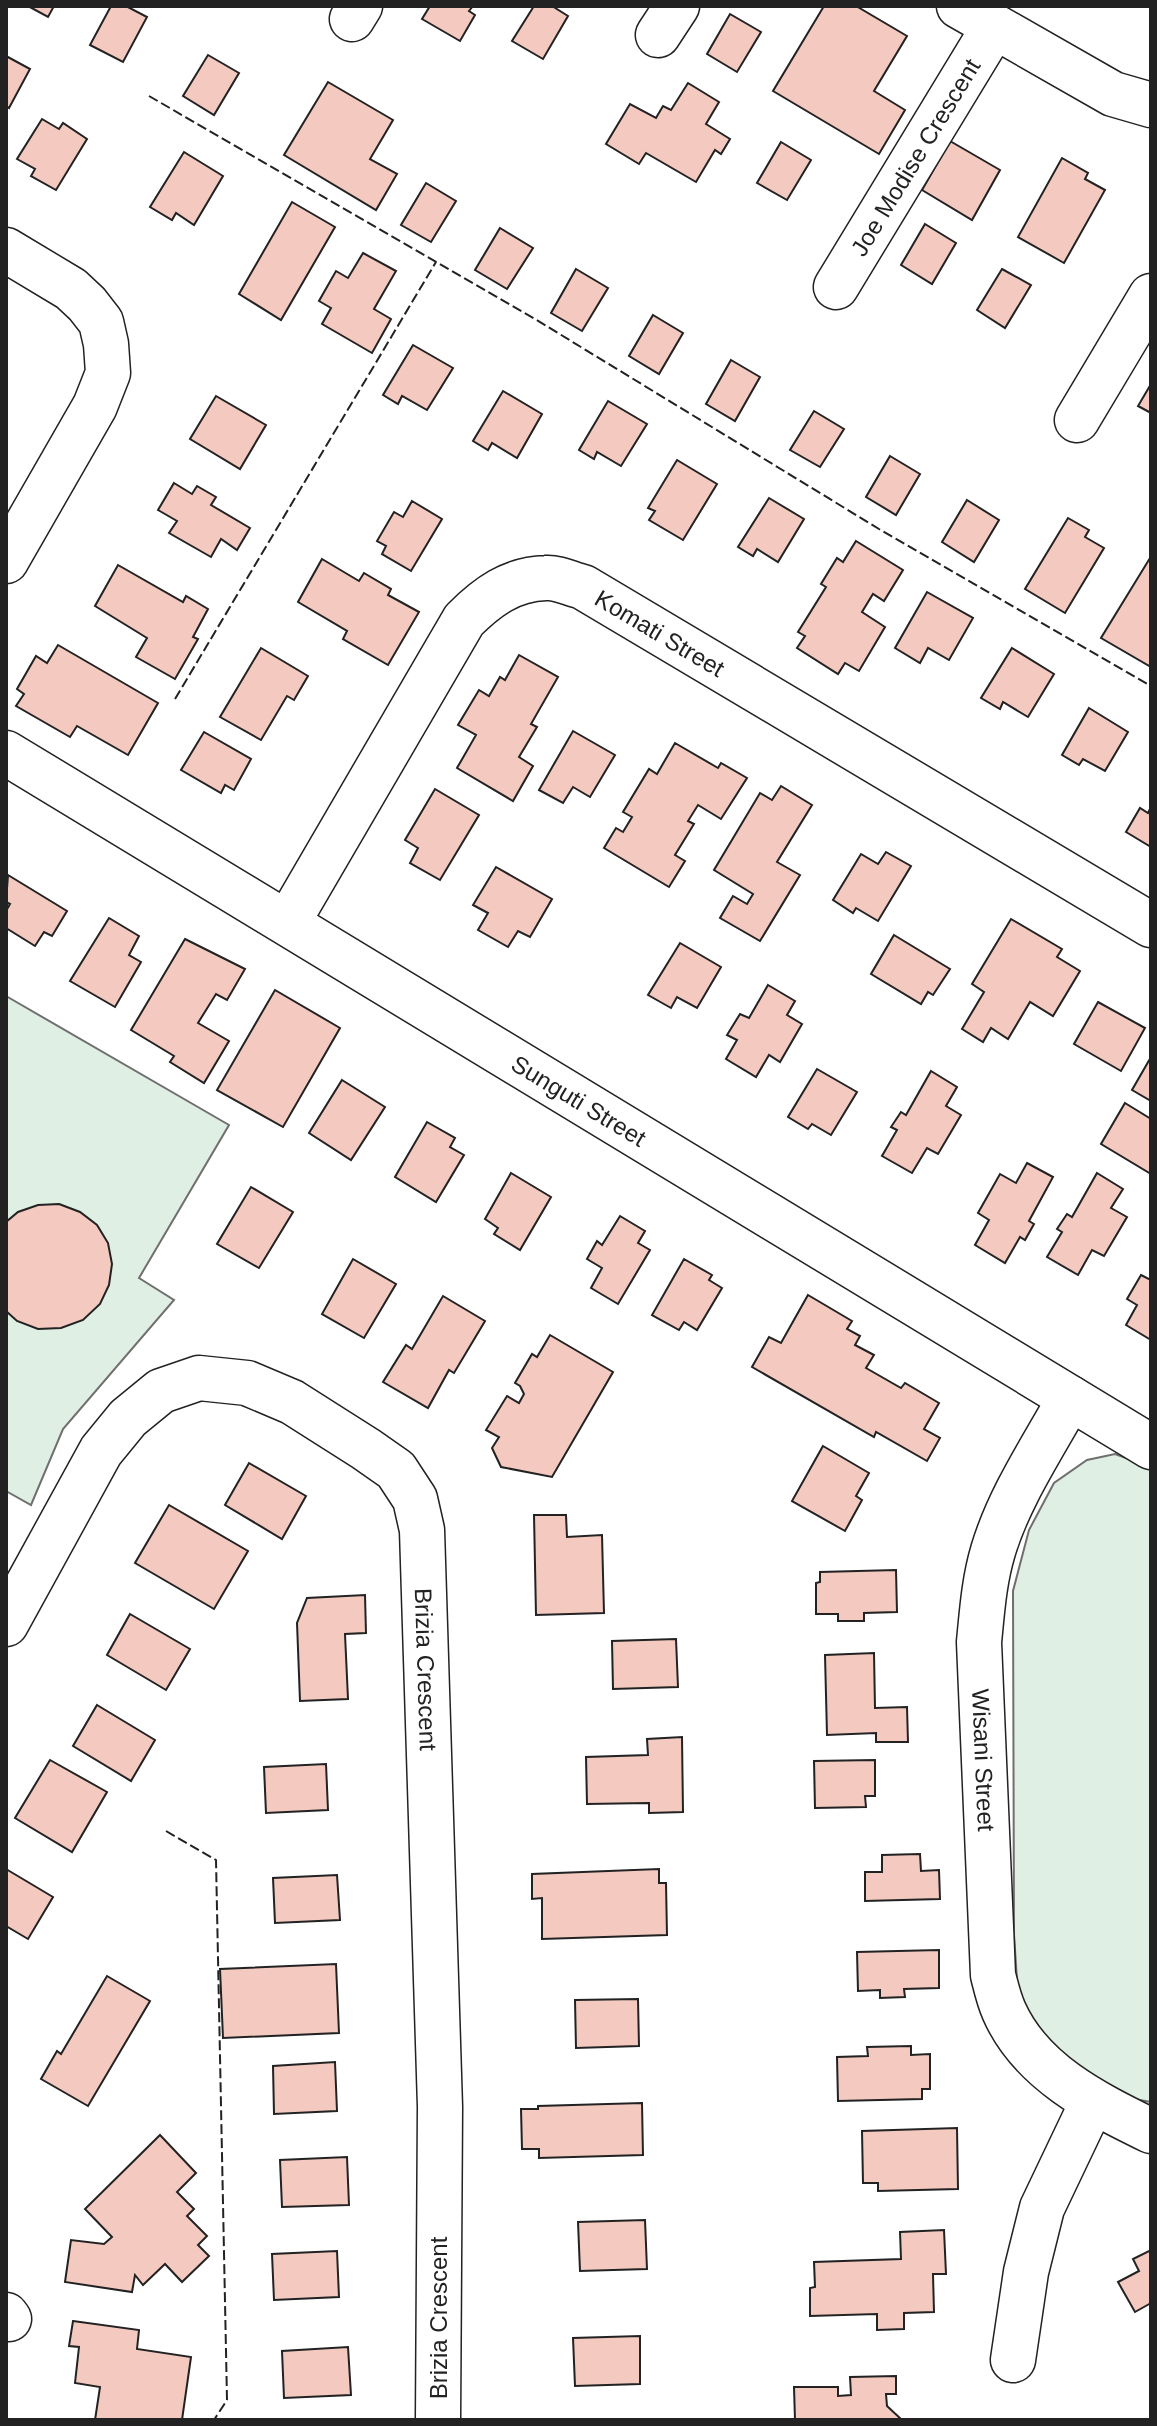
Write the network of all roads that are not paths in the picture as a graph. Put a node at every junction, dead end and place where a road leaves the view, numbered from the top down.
1 (977, 16) edge
2 (1151, 105) edge
3 (6, 250) edge
4 (836, 287) dead end
5 (1151, 296) edge
6 (1077, 420) dead end
7 (6, 561) edge
8 (6, 753) edge
9 (288, 922) junction
10 (1151, 925) edge
11 (1070, 1398) junction
12 (1151, 1447) edge
13 (6, 1624) edge
14 (1092, 2103) junction
15 (1151, 2131) edge
16 (1013, 2360) dead end
17 (438, 2420) edge

1 - 2 street, Joe Modise Crescent
1 - 4 street, Joe Modise Crescent
3 - 7 street
5 - 6 street
8 - 9 street, Sunguti Street
9 - 10 street, Komati Street
9 - 11 street, Sunguti Street
11 - 12 street, Sunguti Street
11 - 14 street, Wisani Street
13 - 17 street, Brizia Crescent
14 - 15 street, Wisani Street
14 - 16 street

